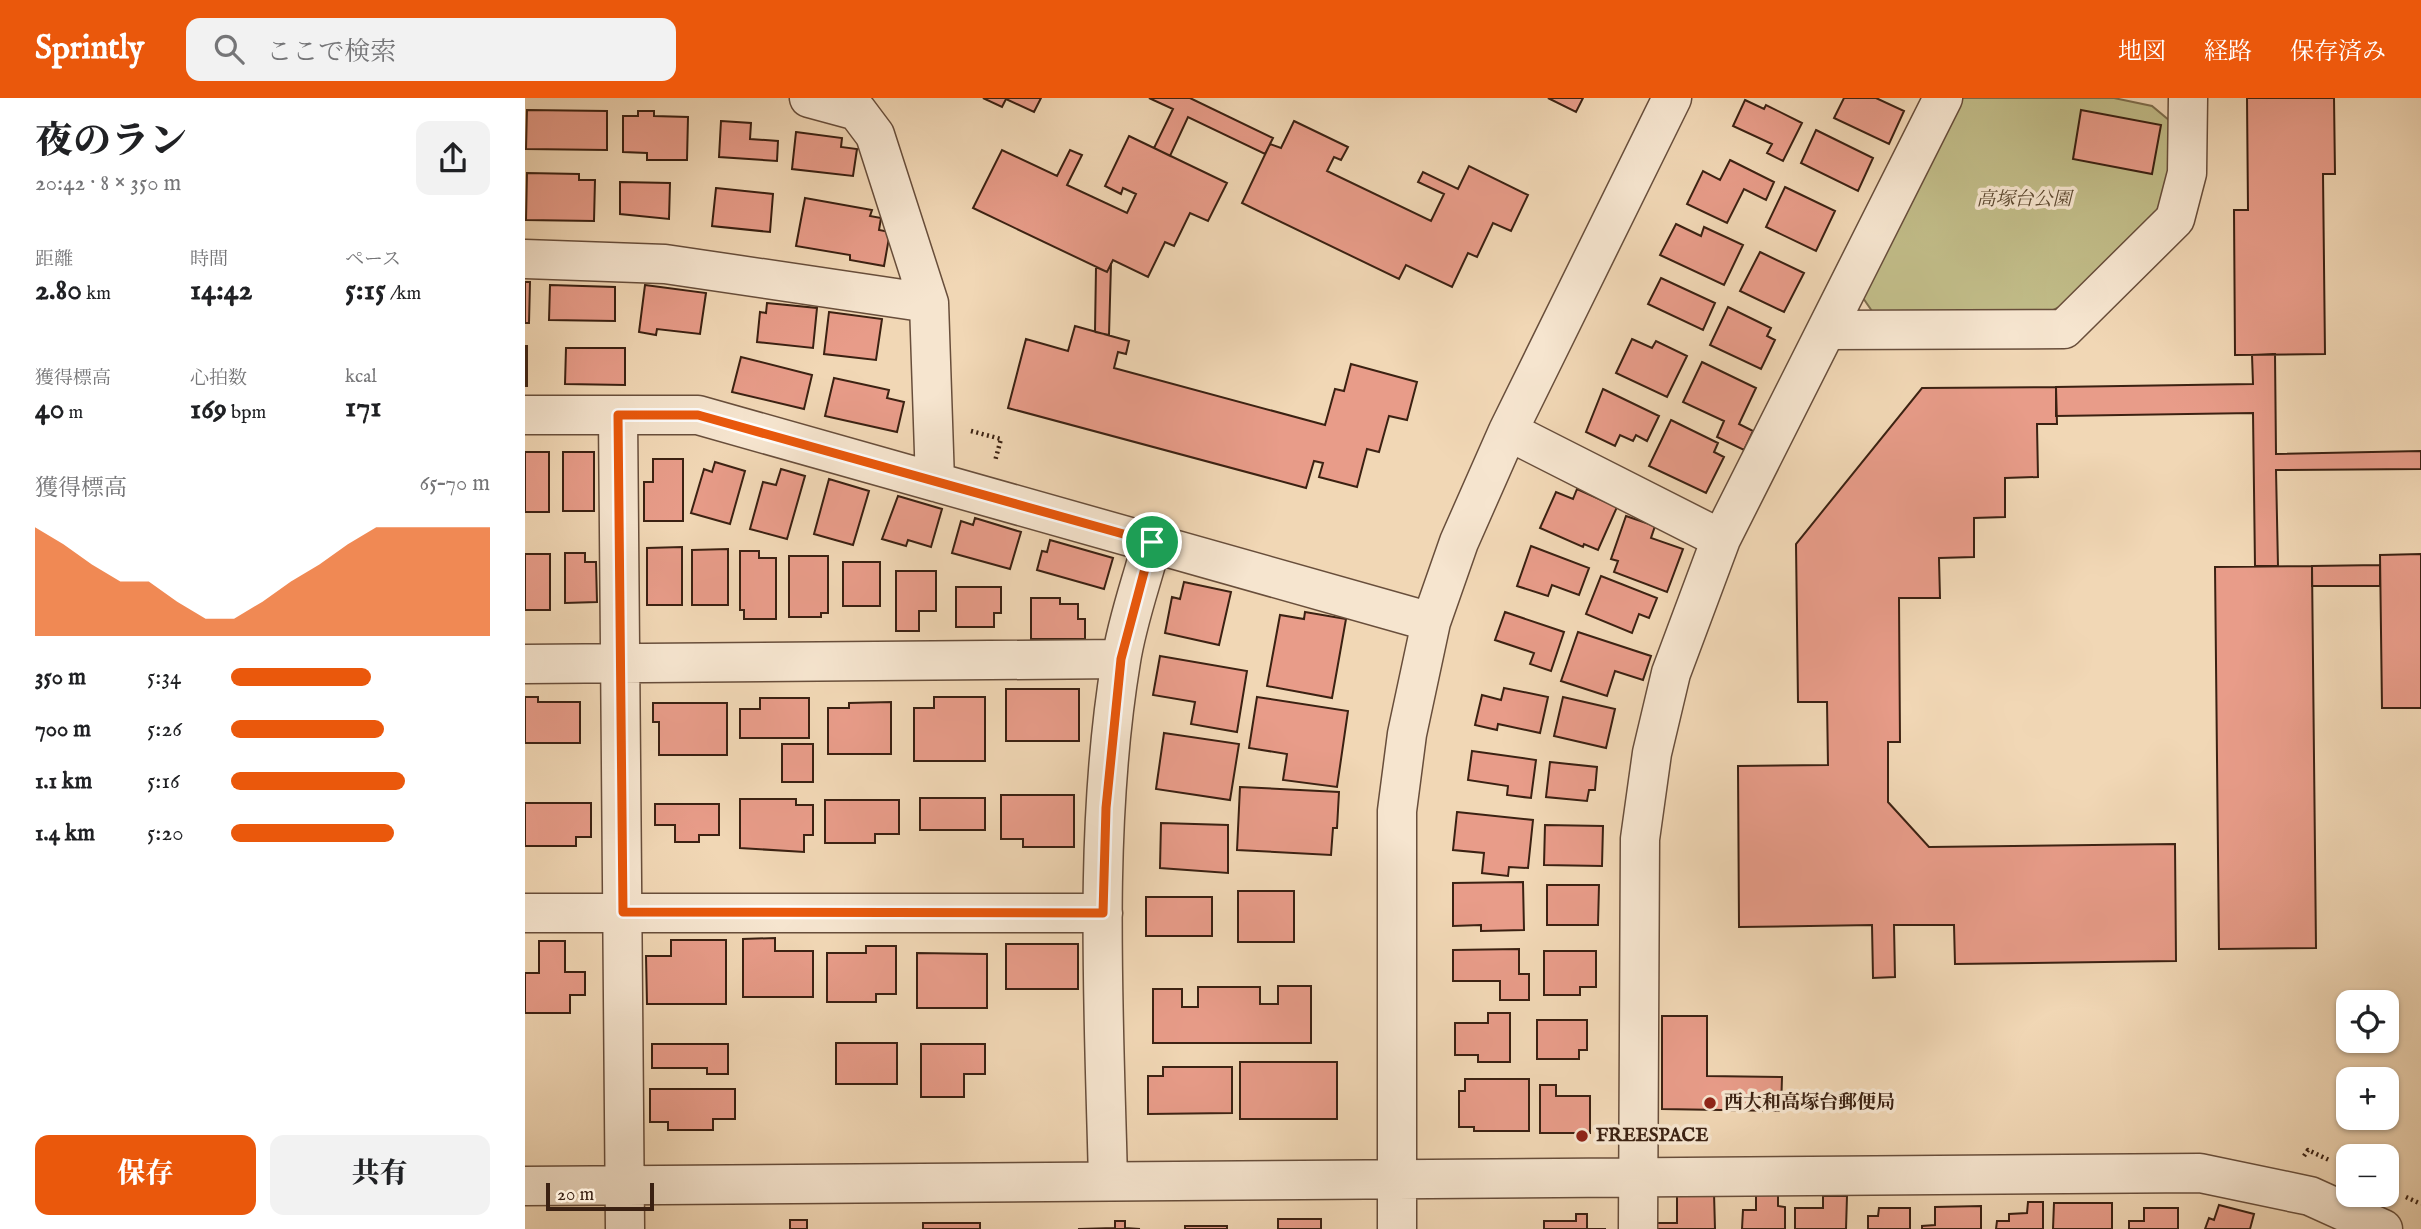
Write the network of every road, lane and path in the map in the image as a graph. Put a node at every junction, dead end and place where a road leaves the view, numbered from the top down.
1 (809, 98) edge
2 (1672, 98) edge
3 (1943, 98) edge
4 (2188, 98) edge
5 (525, 259) edge
6 (929, 303) junction
7 (1828, 330) junction
8 (525, 415) edge
9 (618, 415) junction
10 (960, 428) dead end
11 (1508, 431) junction
12 (994, 464) dead end
13 (935, 482) junction
14 (1721, 539) junction
15 (1152, 542) junction
16 (1431, 622) junction
17 (1121, 659) junction
18 (622, 663) junction
19 (525, 664) edge
20 (623, 912) junction
21 (525, 913) edge
22 (1103, 913) junction
23 (1638, 1177) junction
24 (1396, 1178) junction
25 (1108, 1181) junction
26 (625, 1185) junction
27 (525, 1186) edge
28 (625, 1229) edge
29 (1397, 1229) edge
30 (1638, 1229) edge
31 (2383, 1229) edge

1 - 6 street
2 - 11 street
3 - 7 street
4 - 7 street
5 - 6 street
6 - 13 street
7 - 14 street
8 - 9 street
9 - 13 street
9 - 18 street
10 - 12 path
11 - 14 street
11 - 16 street
13 - 15 street
14 - 23 street
15 - 16 street
15 - 17 street
16 - 24 street
17 - 18 street
17 - 22 street
18 - 19 street
18 - 20 street
20 - 21 street
20 - 22 street
20 - 26 street
22 - 25 street
23 - 24 street
23 - 30 street
23 - 31 street
24 - 25 street
24 - 29 street
25 - 26 street
26 - 27 street
26 - 28 street

